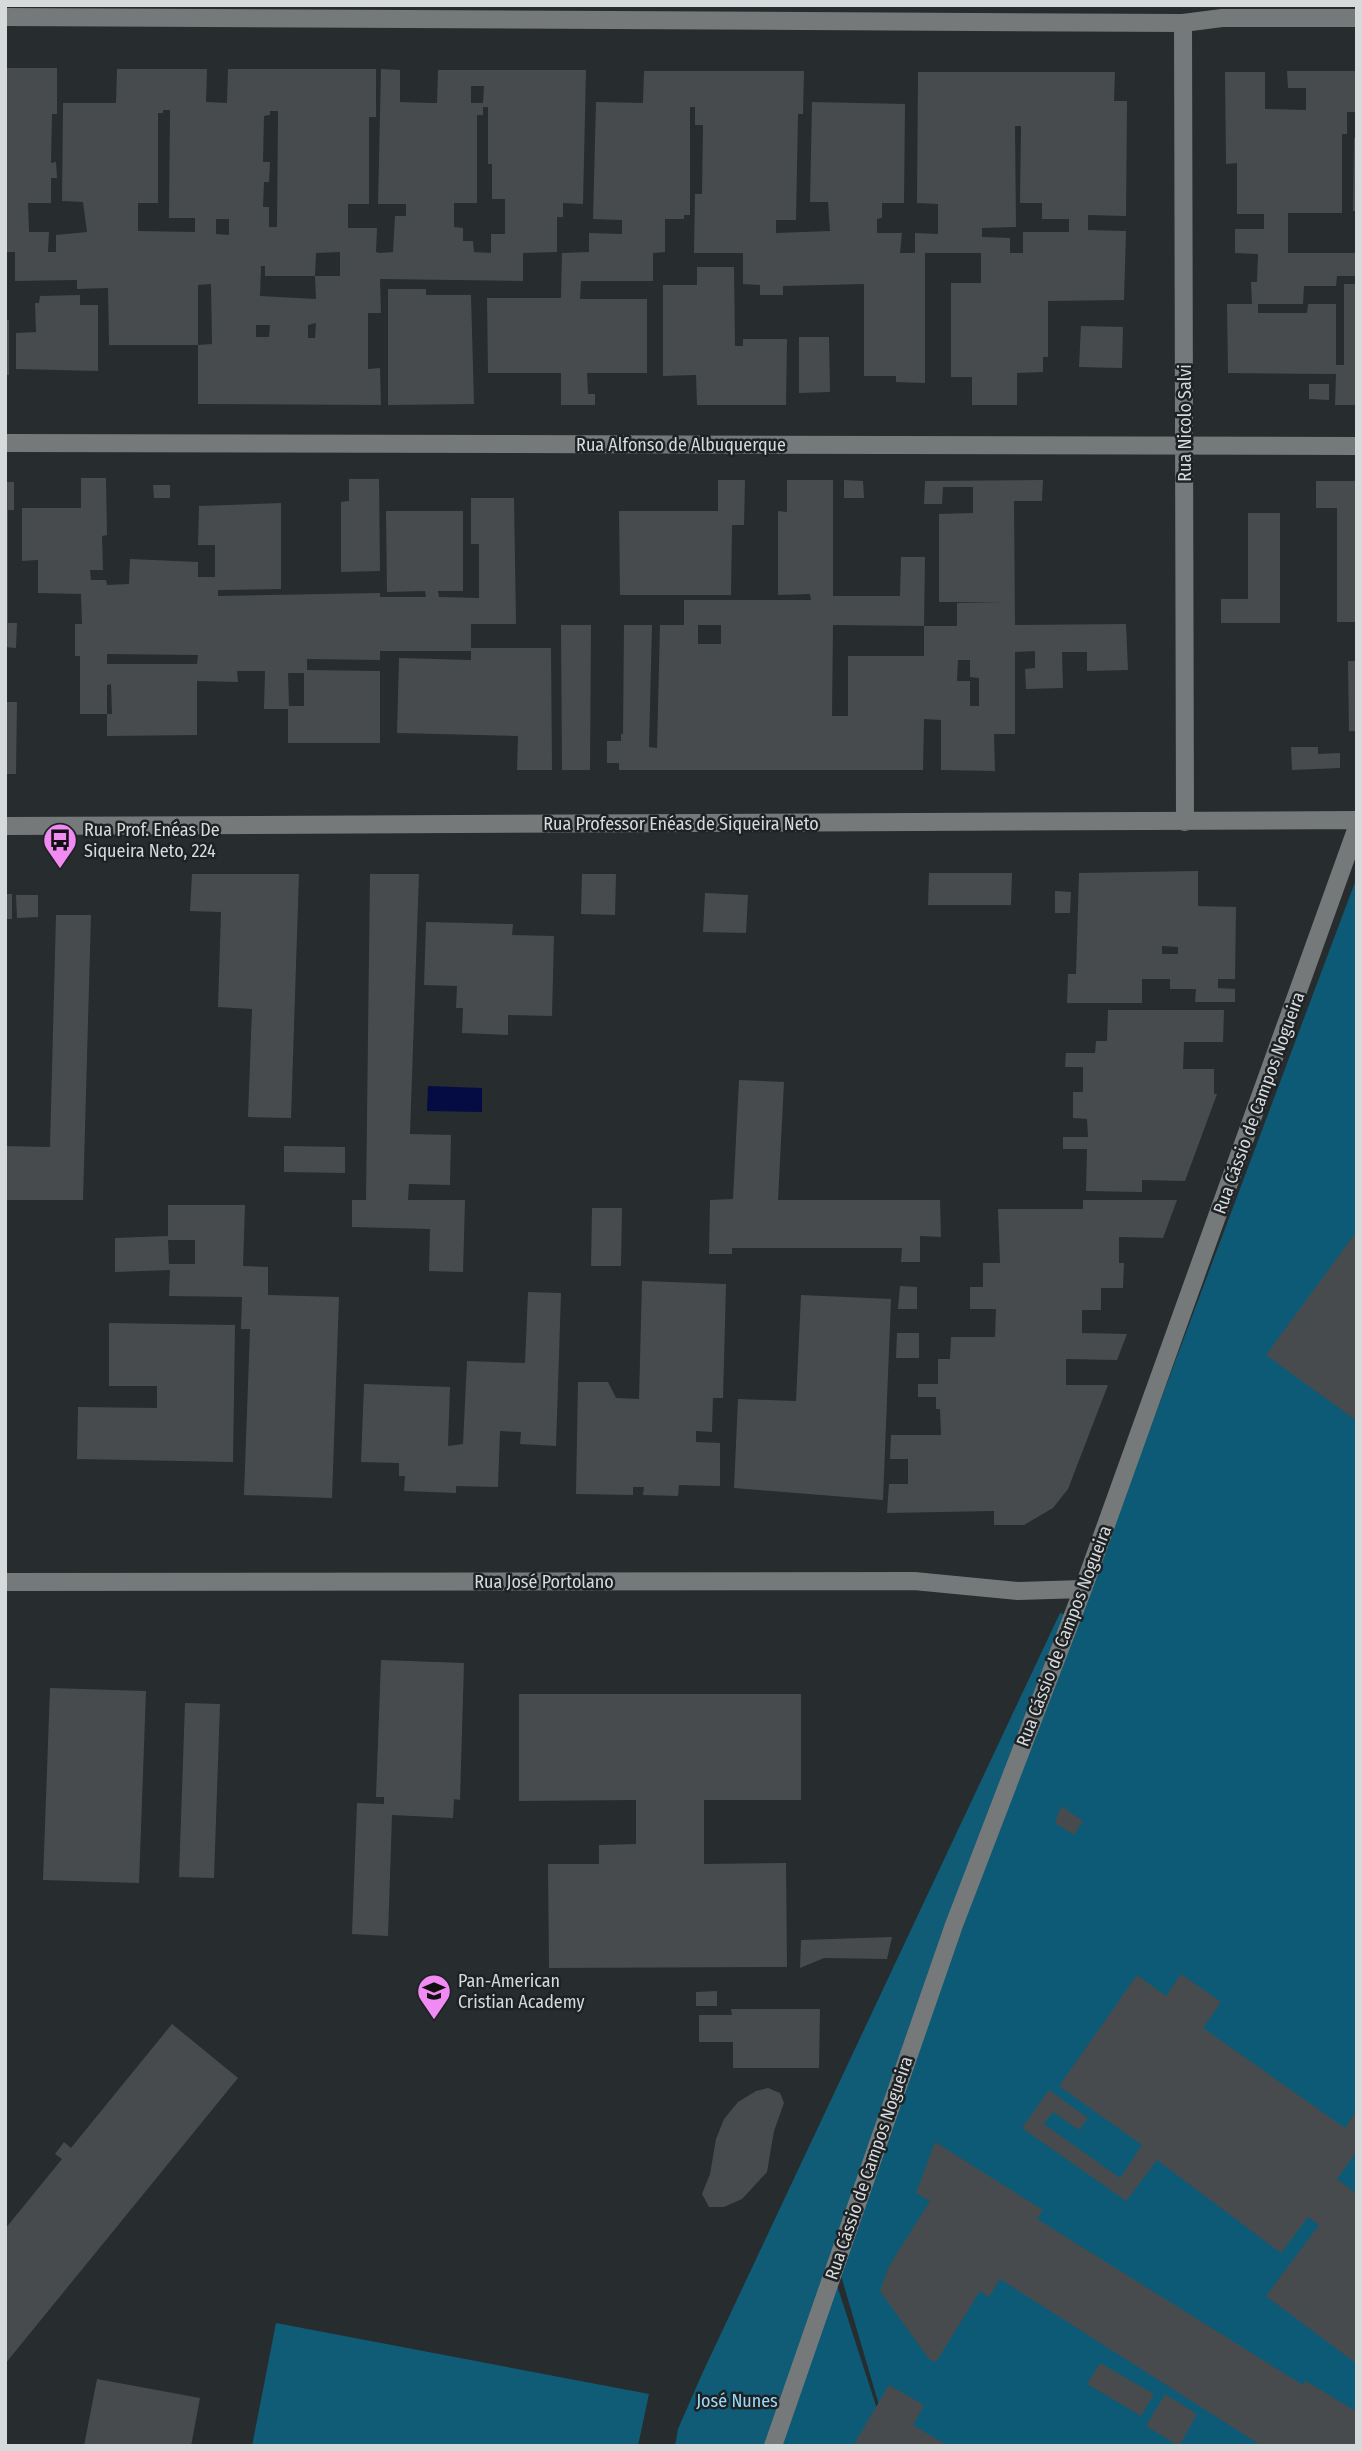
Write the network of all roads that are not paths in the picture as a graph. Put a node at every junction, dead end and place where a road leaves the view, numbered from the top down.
1 (352, 12) edge
2 (789, 12) edge
3 (1222, 12) edge
4 (5, 18) edge
5 (1357, 18) edge
6 (1183, 23) junction
7 (5, 443) edge
8 (1357, 446) edge
9 (1186, 447) junction
10 (1357, 820) edge
11 (1185, 822) junction
12 (5, 826) edge
13 (1357, 827) edge
14 (5, 1582) edge
15 (1083, 1589) junction
16 (773, 2446) edge

1 - 2 street
1 - 4 street
2 - 6 street
3 - 5 street
3 - 6 street
6 - 9 street, Rua Nicolo Salvi
7 - 9 street, Rua Alfonso de Albuquerque
8 - 9 street, Rua Alfonso de Albuquerque
9 - 11 street, Rua Nicolo Salvi
10 - 11 street, Rua Professor Enéas de Siqueira Neto
11 - 12 street, Rua Professor Enéas de Siqueira Neto
13 - 15 street, Rua Cássio de Campos Nogueira
14 - 15 street, Rua José Portolano
15 - 16 street, Rua Cássio de Campos Nogueira

